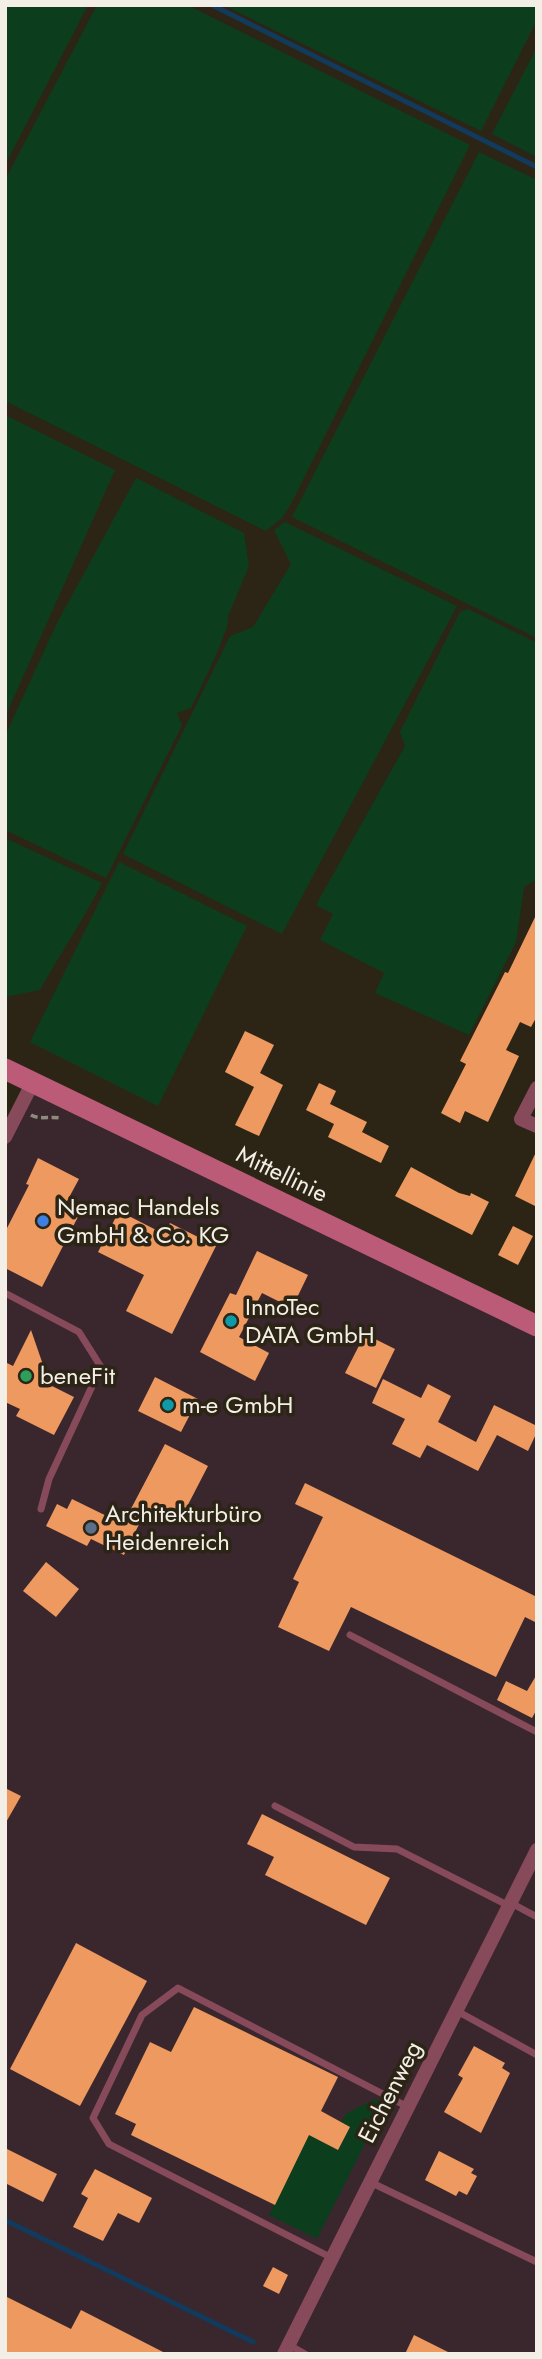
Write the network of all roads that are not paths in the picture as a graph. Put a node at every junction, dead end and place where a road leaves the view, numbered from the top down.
1 (5, 1069) edge
2 (33, 1082) junction
3 (537, 1088) edge
4 (537, 1126) edge
5 (5, 1137) edge
6 (5, 1293) edge
7 (537, 1326) edge
8 (41, 1509) dead end
9 (350, 1635) dead end
10 (537, 1732) edge
11 (275, 1806) dead end
12 (537, 1850) edge
13 (510, 1904) junction
14 (537, 1917) edge
15 (456, 2011) junction
16 (537, 2055) edge
17 (408, 2107) junction
18 (370, 2182) junction
19 (332, 2258) junction
20 (537, 2262) edge
21 (286, 2349) edge
22 (305, 2354) edge

1 - 2 street, Mittellinie
2 - 5 street
2 - 7 street, Mittellinie
3 - 4 street
6 - 8 lane
9 - 10 lane
11 - 13 lane
12 - 13 street, Eichenweg
13 - 14 lane
13 - 15 street, Eichenweg
15 - 16 lane
15 - 17 street, Eichenweg
17 - 18 street, Eichenweg
17 - 19 lane
18 - 19 street, Eichenweg
18 - 20 lane
19 - 21 street, Eichenweg
21 - 22 lane

